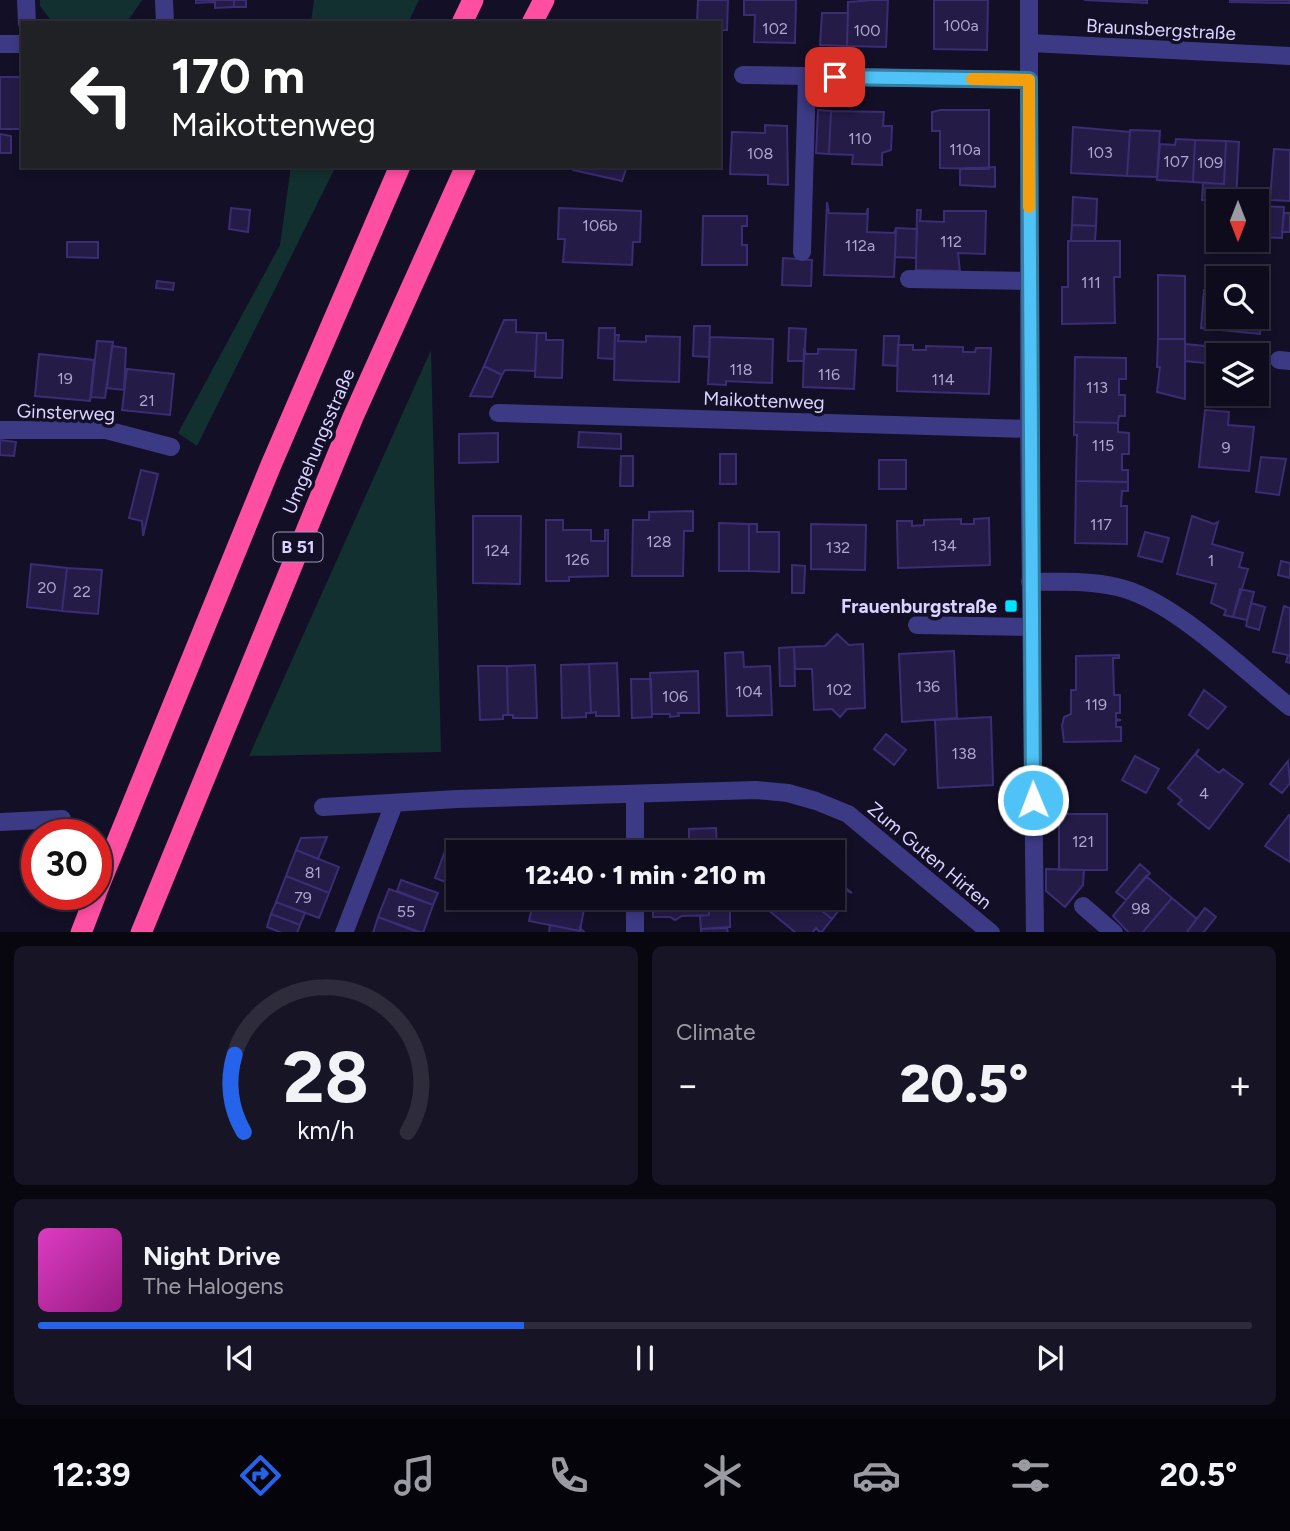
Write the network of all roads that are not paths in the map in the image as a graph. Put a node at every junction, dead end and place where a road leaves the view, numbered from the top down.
1 (26, 0) edge
2 (164, 0) edge
3 (473, 0) edge
4 (544, 0) edge
5 (1029, 0) edge
6 (27, 21) edge
7 (165, 21) edge
8 (463, 21) edge
9 (533, 21) edge
10 (1030, 43) junction
11 (0, 44) edge
12 (21, 44) edge
13 (1290, 56) edge
14 (743, 75) dead end
15 (807, 77) junction
16 (1029, 80) junction
17 (399, 168) edge
18 (465, 168) edge
19 (802, 252) dead end
20 (909, 279) dead end
21 (1029, 281) junction
22 (498, 413) dead end
23 (1029, 429) junction
24 (0, 430) edge
25 (171, 447) dead end
26 (1030, 582) junction
27 (917, 625) dead end
28 (1030, 627) junction
29 (1290, 707) edge
30 (635, 795) junction
31 (394, 804) junction
32 (323, 807) dead end
33 (21, 821) edge
34 (0, 822) edge
35 (635, 840) edge
36 (112, 855) edge
37 (1083, 906) dead end
38 (90, 910) edge
39 (635, 910) edge
40 (82, 932) edge
41 (141, 932) edge
42 (344, 932) edge
43 (635, 932) edge
44 (990, 932) edge
45 (1035, 932) edge
46 (1113, 932) edge

1 - 6 street
2 - 7 street
3 - 8 highway
4 - 9 highway
5 - 10 street
10 - 13 street, Braunsbergstraße
10 - 16 street
11 - 12 street
14 - 15 street
15 - 16 street
15 - 19 street
16 - 21 street
17 - 36 highway, Umgehungsstraße / B 51
18 - 41 highway, Umgehungsstraße / B 51
20 - 21 street
21 - 23 street
22 - 23 street, Maikottenweg
23 - 26 street
24 - 25 street, Ginsterweg
26 - 28 street
26 - 29 street
27 - 28 street
28 - 45 street
30 - 31 street, Zum Guten Hirten
30 - 35 street
30 - 44 street, Zum Guten Hirten
31 - 32 street, Zum Guten Hirten
31 - 42 street
33 - 34 street
37 - 46 street
38 - 40 highway, Umgehungsstraße / B 51
39 - 43 street

